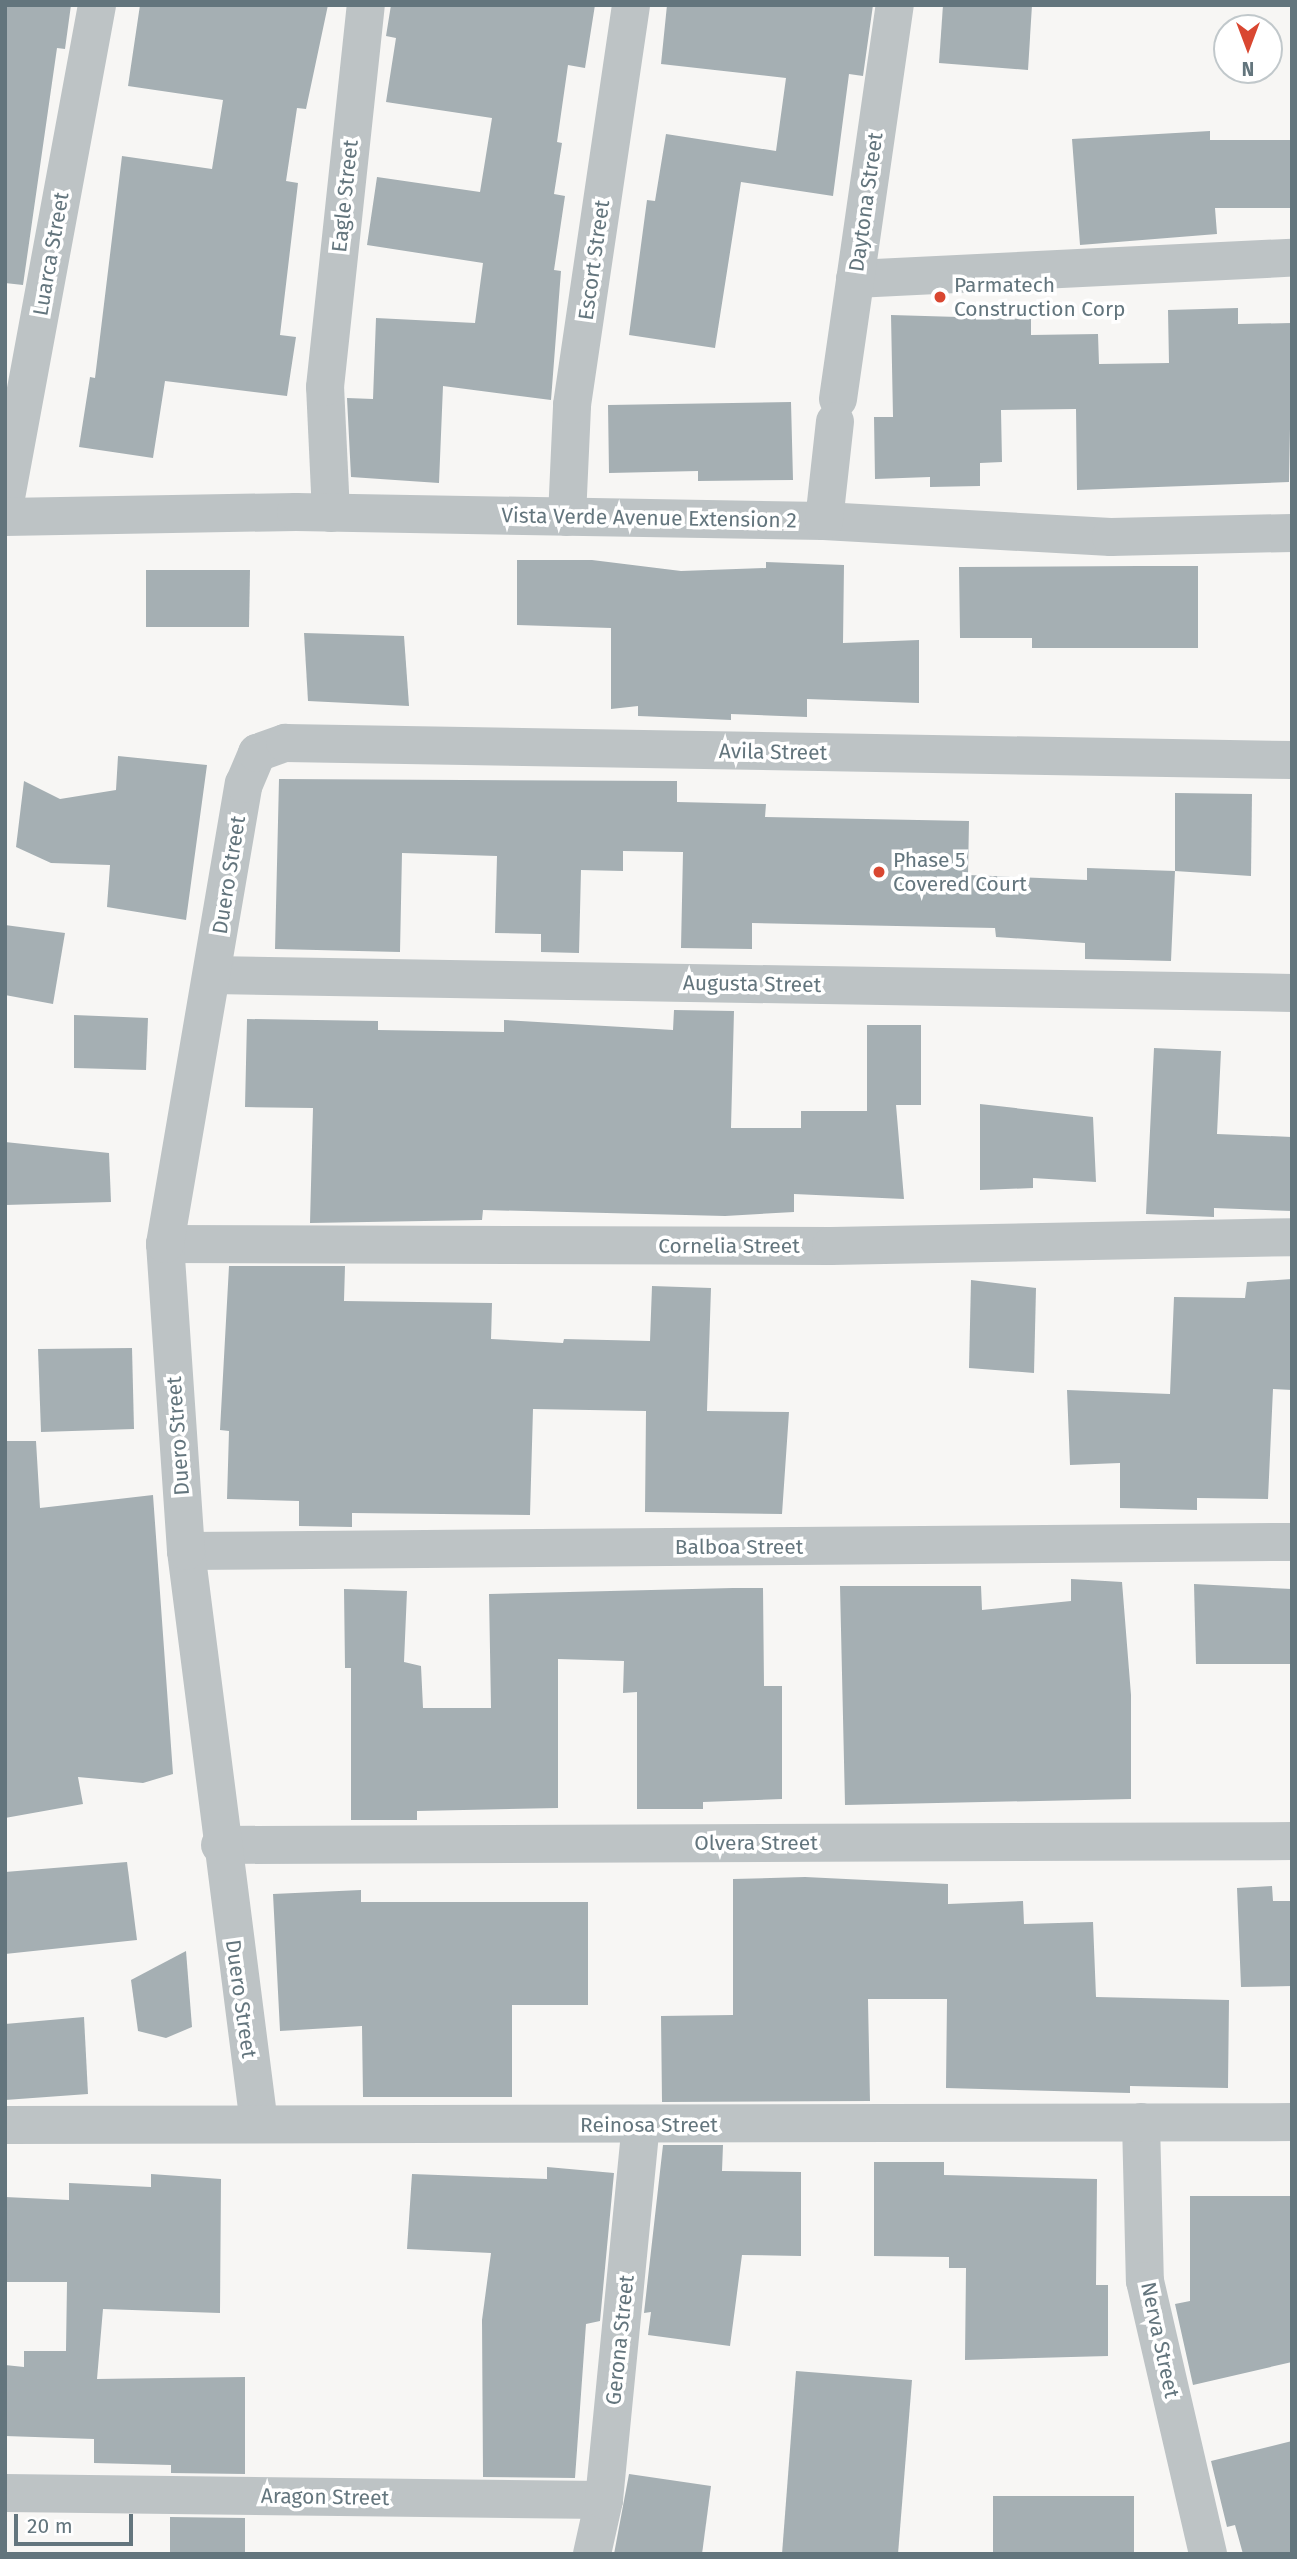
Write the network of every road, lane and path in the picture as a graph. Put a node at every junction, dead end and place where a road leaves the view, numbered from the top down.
1 (97, 5) edge
2 (366, 5) edge
3 (631, 5) edge
4 (895, 5) edge
5 (1292, 258) edge
6 (855, 279) junction
7 (5, 503) edge
8 (331, 513) junction
9 (5, 517) edge
10 (567, 517) junction
11 (824, 521) junction
12 (1292, 533) edge
13 (257, 753) joint
14 (1292, 760) edge
15 (212, 975) junction
16 (1292, 993) edge
17 (1292, 1237) edge
18 (165, 1244) junction
19 (1292, 1542) edge
20 (186, 1551) junction
21 (1292, 1841) edge
22 (220, 1844) junction
23 (1141, 2122) junction
24 (1292, 2122) edge
25 (259, 2124) junction
26 (5, 2125) edge
27 (641, 2125) junction
28 (5, 2493) edge
29 (604, 2500) junction
30 (592, 2554) edge
31 (1208, 2554) edge

1 - 7 street, Luarca Street
2 - 8 street, Eagle Street
3 - 10 street, Escort Street
4 - 6 street, Daytona Street
5 - 6 street
6 - 11 street, Daytona Street
8 - 9 street, Vista Verde Avenue Extension 2
8 - 10 street, Vista Verde Avenue Extension 2
10 - 11 street, Vista Verde Avenue Extension 2
11 - 12 street, Vista Verde Avenue Extension 2
13 - 14 street, Avila Street
13 - 15 street, Duero Street
15 - 16 street, Augusta Street
15 - 18 street, Duero Street
17 - 18 street, Cornelia Street
18 - 20 street, Duero Street
19 - 20 street, Balboa Street
20 - 22 street, Duero Street
21 - 22 street, Olvera Street
22 - 25 street, Duero Street
23 - 24 street, Reinosa Street
23 - 27 street, Reinosa Street
23 - 31 street, Nerva Street
25 - 26 street, Reinosa Street
25 - 27 street, Reinosa Street
27 - 29 street, Gerona Street
28 - 29 street, Aragon Street
29 - 30 street, Gerona Street

